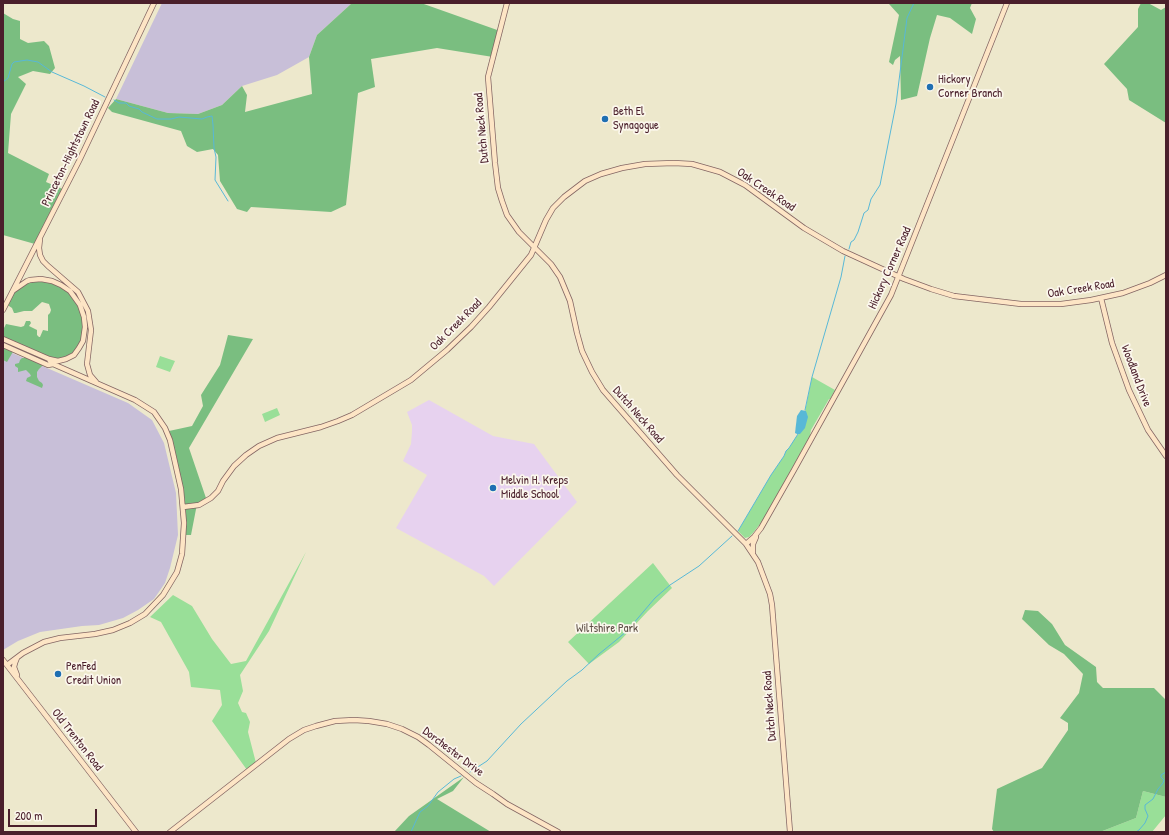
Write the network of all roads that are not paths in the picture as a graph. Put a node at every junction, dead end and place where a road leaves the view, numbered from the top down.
1 (154, 3) edge
2 (507, 3) edge
3 (1007, 3) edge
4 (40, 236) junction
5 (535, 248) junction
6 (1166, 275) edge
7 (899, 276) junction
8 (13, 290) junction
9 (1101, 298) junction
10 (3, 310) edge
11 (3, 339) edge
12 (3, 345) edge
13 (49, 359) junction
14 (53, 364) junction
15 (97, 384) junction
16 (1166, 456) edge
17 (183, 507) junction
18 (758, 532) junction
19 (746, 544) junction
20 (754, 554) junction
21 (18, 657) junction
22 (3, 660) edge
23 (7, 665) junction
24 (25, 689) junction
25 (136, 832) edge
26 (170, 832) edge
27 (558, 832) edge
28 (790, 832) edge

1 - 4 street, Princeton-Hightstown Road
2 - 5 street, Dutch Neck Road
3 - 7 street, Hickory Corner Road
4 - 8 street, Princeton-Hightstown Road
4 - 15 street
5 - 7 street, Oak Creek Road
5 - 17 street, Oak Creek Road
5 - 19 street, Dutch Neck Road
6 - 9 street, Oak Creek Road
7 - 9 street, Oak Creek Road
7 - 18 street, Hickory Corner Road
8 - 10 street, Princeton-Hightstown Road
8 - 13 street
9 - 16 street, Woodland Drive
11 - 13 street
12 - 14 street
13 - 14 street
14 - 15 street
15 - 17 street
17 - 21 street
18 - 19 street, Hickory Corner Road
18 - 20 street
19 - 20 street, Dutch Neck Road
20 - 28 street, Dutch Neck Road
21 - 23 street
21 - 24 street
22 - 23 street, Old Trenton Road
23 - 24 street, Old Trenton Road
24 - 25 street, Old Trenton Road
26 - 27 street, Dorchester Drive

